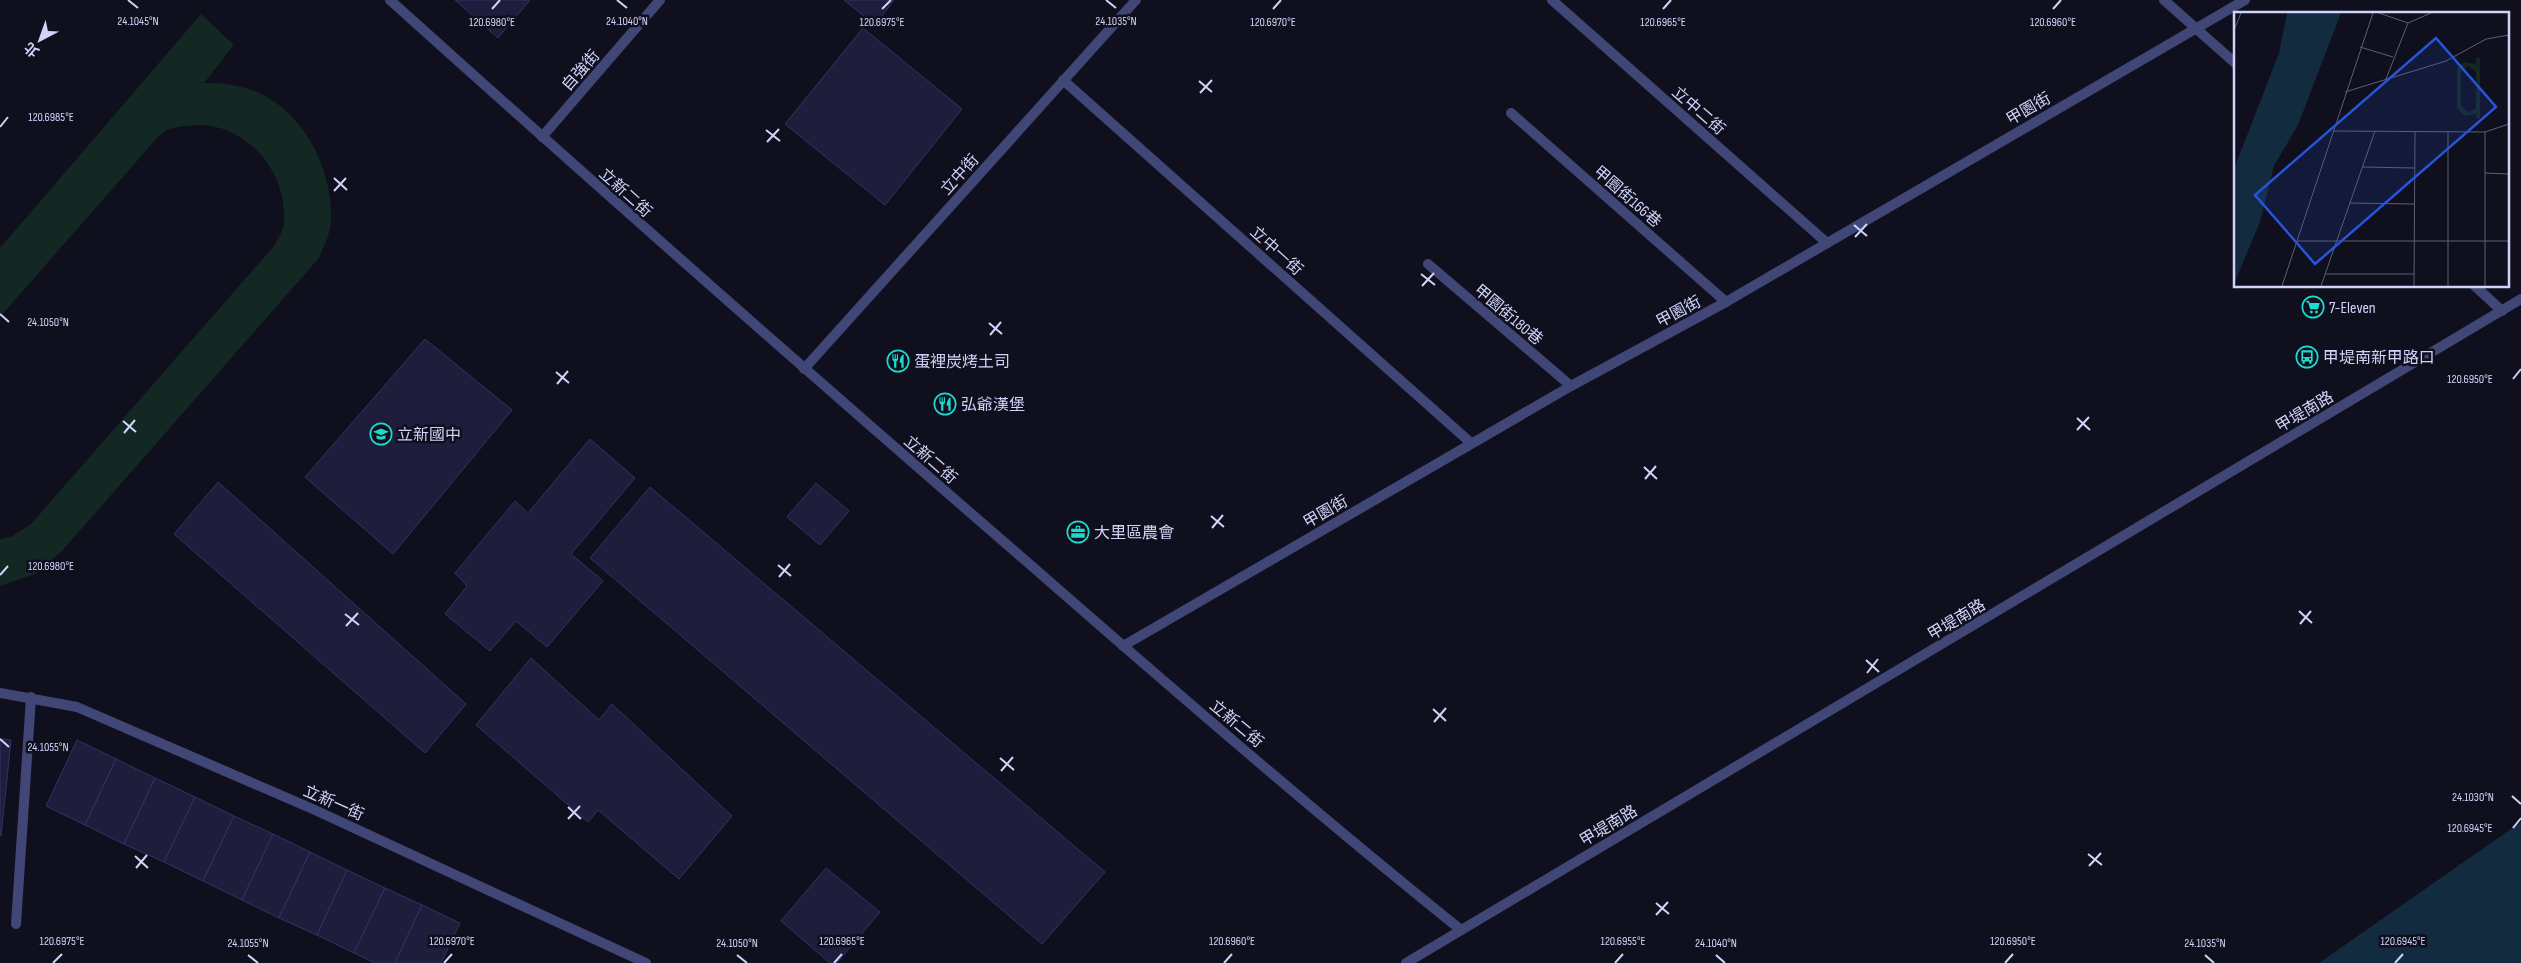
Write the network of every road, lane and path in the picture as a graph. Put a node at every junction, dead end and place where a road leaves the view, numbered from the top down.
1 (390, 0) edge
2 (660, 0) edge
3 (1136, 0) edge
4 (1552, 0) edge
5 (2164, 0) edge
6 (2245, 0) edge
7 (2197, 28) junction
8 (2234, 62) edge
9 (1063, 80) junction
10 (1511, 114) dead end
11 (542, 136) junction
12 (1827, 243) junction
13 (1428, 264) dead end
14 (2477, 288) edge
15 (2521, 299) edge
16 (1726, 302) junction
17 (2502, 311) junction
18 (804, 369) junction
19 (1571, 386) junction
20 (1471, 443) junction
21 (1123, 646) junction
22 (0, 693) edge
23 (32, 697) junction
24 (16, 924) dead end
25 (1461, 930) junction
26 (646, 963) edge
27 (1406, 963) edge

1 - 11 street, 立新二街
2 - 11 street, 自強街
3 - 9 street, 立中街
4 - 12 street, 立中二街
5 - 7 street
6 - 7 street, 甲園街
7 - 8 street
7 - 12 street, 甲園街
9 - 18 street, 立中街
9 - 20 street, 立中一街
10 - 16 street, 甲園街166巷
11 - 18 street, 立新二街
12 - 16 street, 甲園街
13 - 19 street, 甲園街180巷
14 - 17 street
15 - 17 street, 甲堤南路
16 - 19 street, 甲園街
17 - 25 street, 甲堤南路
18 - 21 street, 立新二街
19 - 20 street, 甲園街
20 - 21 street, 甲園街
21 - 25 street, 立新二街
22 - 23 street, 立新一街
23 - 24 street
23 - 26 street, 立新一街
25 - 27 street, 甲堤南路

